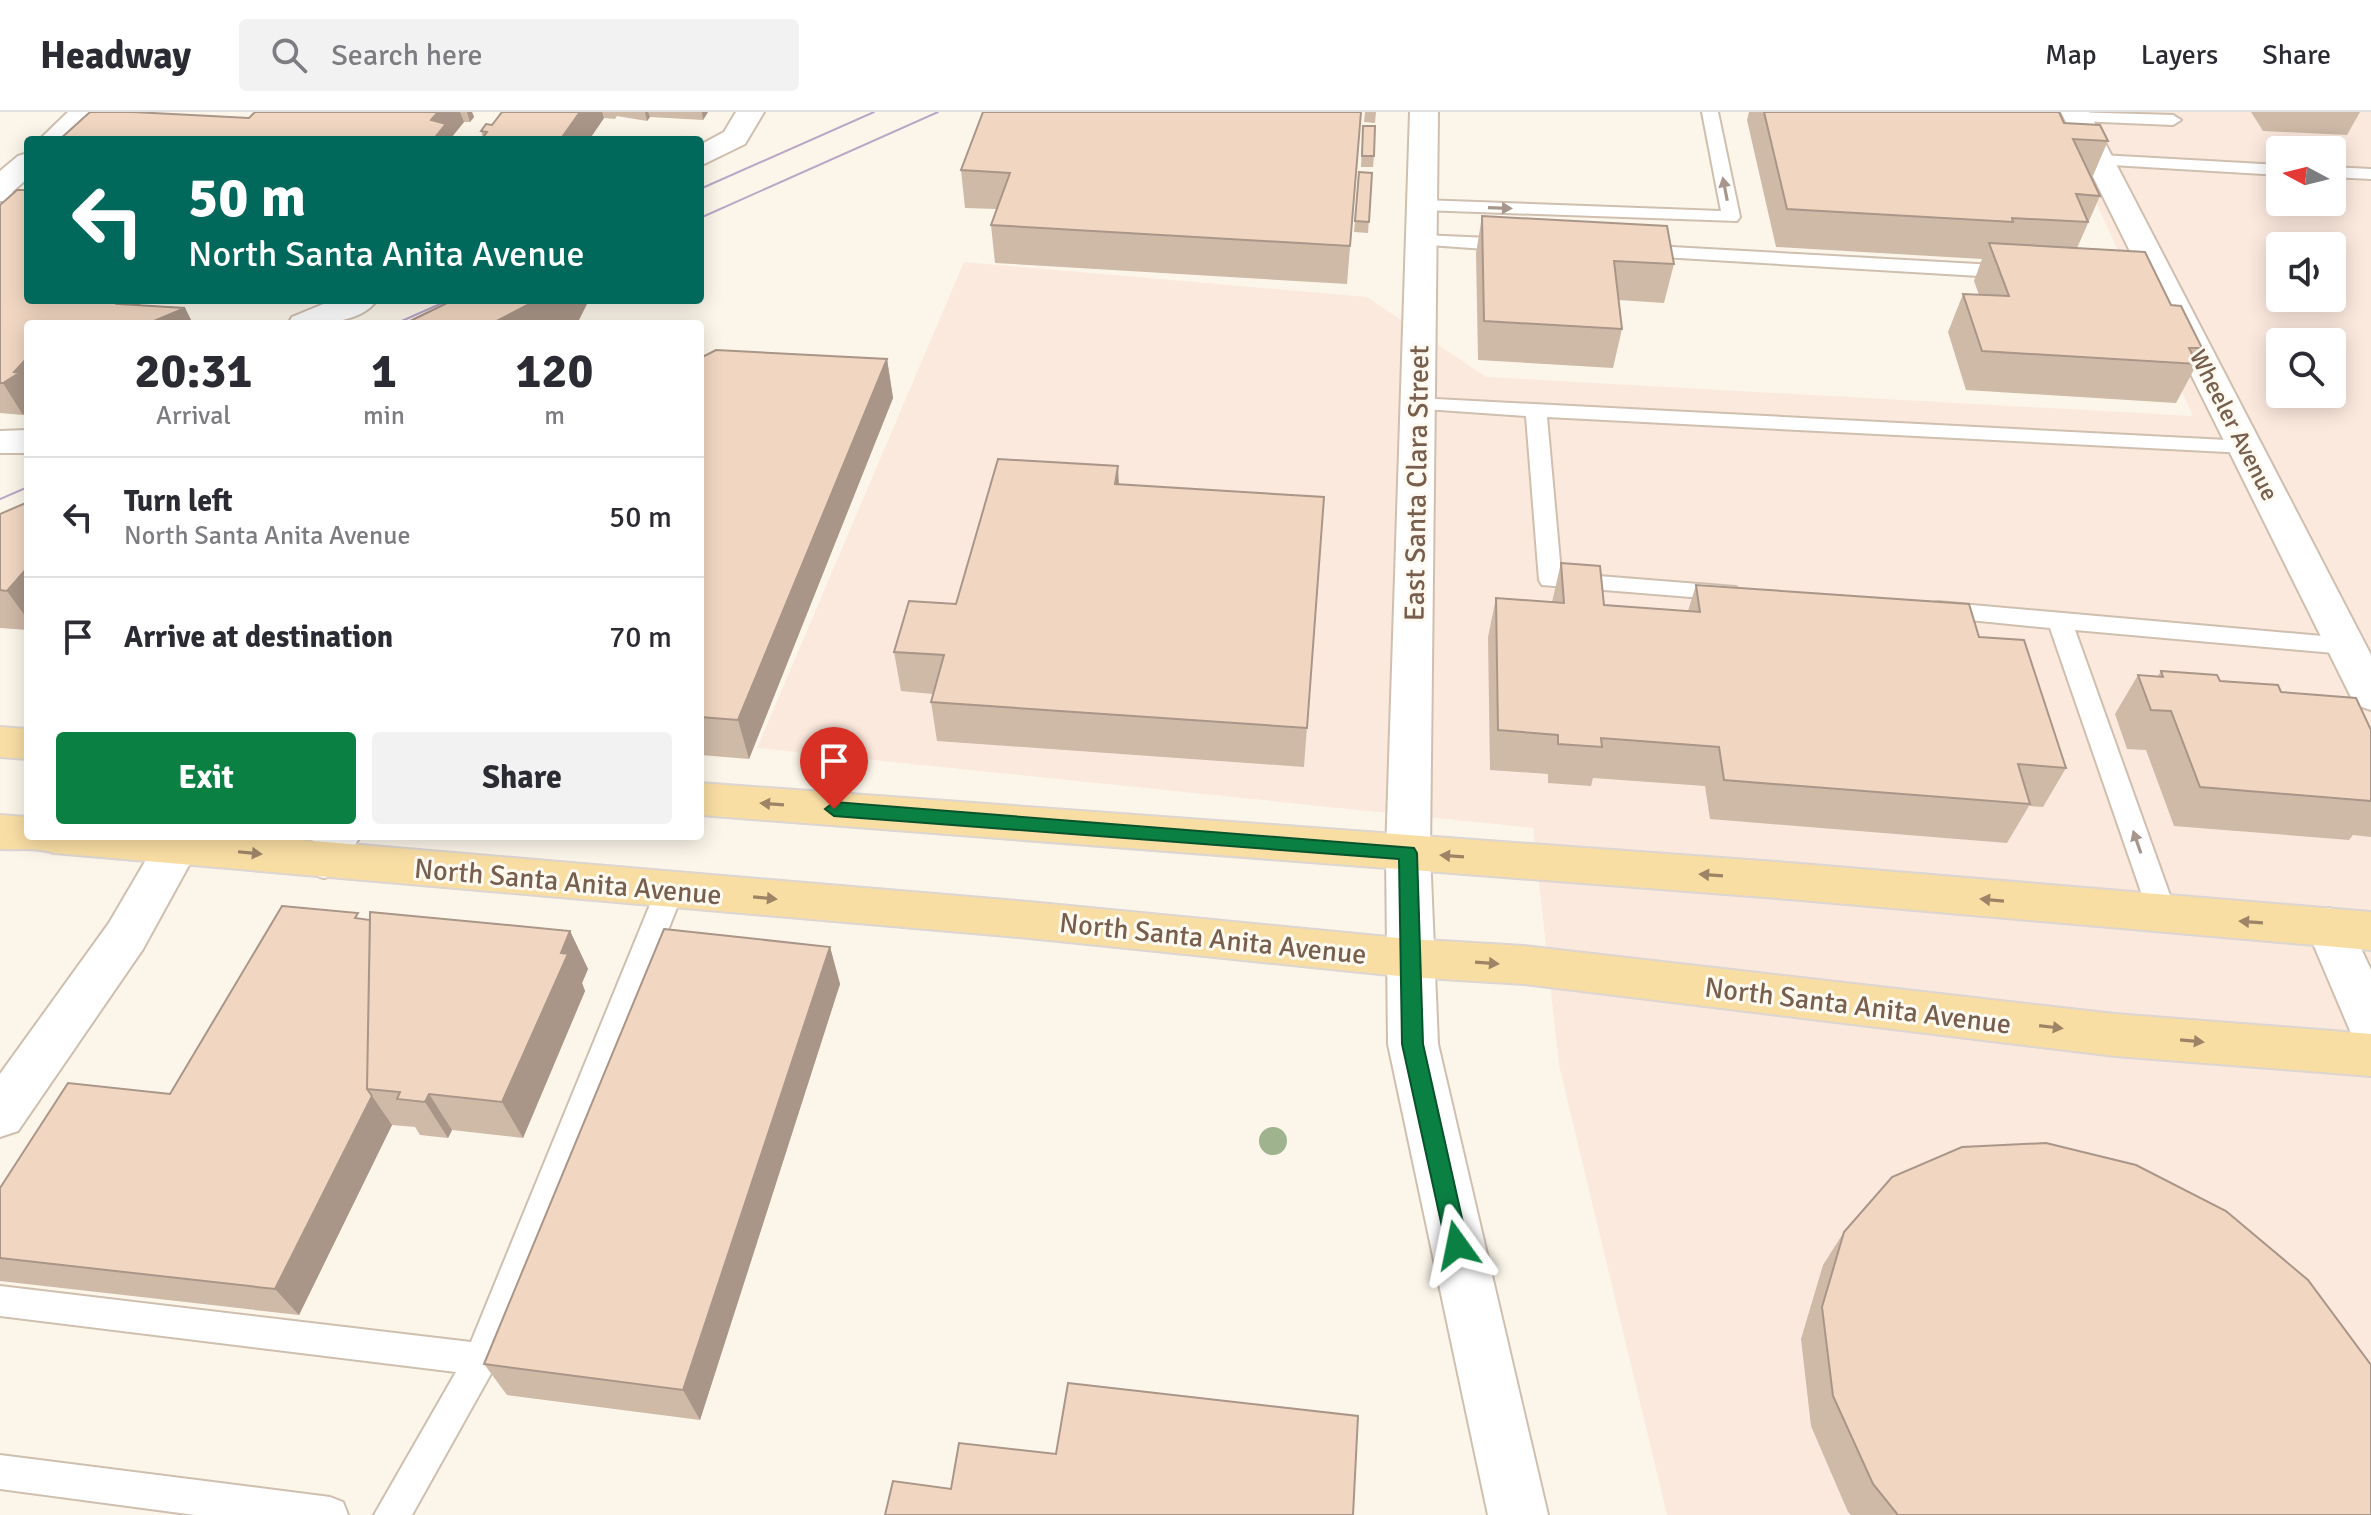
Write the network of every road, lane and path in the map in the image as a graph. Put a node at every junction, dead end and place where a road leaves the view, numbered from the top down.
1 (85, 112) edge
2 (750, 112) edge
3 (1424, 112) edge
4 (1710, 112) edge
5 (2076, 114) edge
6 (2171, 116) edge
7 (58, 136) edge
8 (704, 155) edge
9 (2101, 160) junction
10 (24, 166) edge
11 (2266, 169) edge
12 (2346, 173) edge
13 (2371, 174) edge
14 (0, 187) edge
15 (0, 196) edge
16 (24, 199) edge
17 (1421, 223) junction
18 (1527, 246) edge
19 (1619, 250) edge
20 (2037, 274) edge
21 (352, 304) edge
22 (314, 320) edge
23 (1417, 404) junction
24 (1536, 410) junction
25 (0, 442) edge
26 (24, 442) edge
27 (2246, 447) junction
28 (1753, 594) edge
29 (1923, 608) edge
30 (2060, 622) junction
31 (2345, 646) junction
32 (2371, 695) edge
33 (0, 742) edge
34 (24, 744) edge
35 (704, 799) edge
36 (0, 832) edge
37 (24, 834) edge
38 (155, 840) edge
39 (180, 841) edge
40 (331, 848) edge
41 (1408, 853) junction
42 (670, 890) junction
43 (2163, 915) junction
44 (2350, 929) edge
45 (1409, 958) junction
46 (2371, 1026) edge
47 (2371, 1055) edge
48 (0, 1115) edge
49 (0, 1301) edge
50 (481, 1359) junction
51 (0, 1472) edge
52 (330, 1515) edge
53 (392, 1515) edge
54 (1518, 1515) edge

1 - 7 street
2 - 8 street
3 - 17 street, East Santa Clara Street
17 -> 4 lane
5 - 6 lane
5 - 9 street, Wheeler Avenue
9 - 11 lane
9 - 27 street, Wheeler Avenue
10 - 14 street
12 - 13 lane
15 - 16 lane
17 - 18 lane
17 - 23 street, East Santa Clara Street
19 - 20 lane
21 - 22 street
23 - 24 lane
23 - 41 street, East Santa Clara Street
24 - 27 lane
24 - 28 lane
25 - 26 street
27 - 31 street, Wheeler Avenue
29 - 30 lane
30 - 31 lane
43 -> 30 lane
31 - 32 street, Wheeler Avenue
33 - 34 main road
41 -> 35 main road
36 - 37 main road
38 - 39 main road, North Santa Anita Avenue
39 -> 40 main road, North Santa Anita Avenue
39 - 48 street
40 - 42 main road, North Santa Anita Avenue
43 -> 41 main road
41 - 45 street, East Santa Clara Street
42 -> 45 main road, North Santa Anita Avenue
42 - 50 lane
44 -> 43 main road
44 - 46 street
45 -> 47 main road, North Santa Anita Avenue
45 - 54 street, East Santa Clara Street
49 - 50 lane
50 - 53 lane
51 - 52 lane

